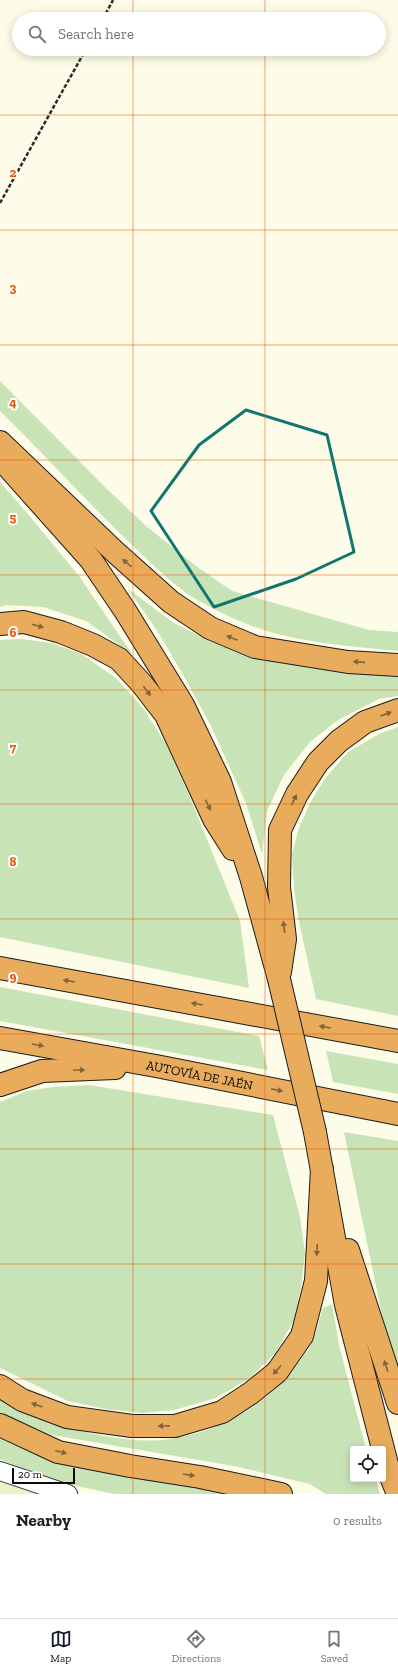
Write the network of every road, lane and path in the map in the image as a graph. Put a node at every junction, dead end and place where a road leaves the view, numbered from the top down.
1 (114, 0) edge
2 (107, 12) edge
3 (82, 56) edge
4 (0, 203) edge
5 (0, 442) edge
6 (0, 458) edge
7 (0, 624) edge
8 (398, 665) edge
9 (398, 710) edge
10 (251, 877) junction
11 (0, 968) edge
12 (279, 979) junction
13 (398, 1032) edge
14 (364, 1034) junction
15 (0, 1038) edge
16 (398, 1041) edge
17 (156, 1066) junction
18 (0, 1084) edge
19 (398, 1114) edge
20 (322, 1169) junction
21 (0, 1386) edge
22 (398, 1403) edge
23 (0, 1426) edge
24 (0, 1471) edge
25 (68, 1494) edge
26 (281, 1494) edge
27 (398, 1494) edge

1 - 2 path
3 - 4 path
8 -> 5 highway
6 - 10 highway
7 -> 10 highway
12 -> 9 highway
10 - 12 highway
14 -> 11 highway
12 - 20 highway, bridge
13 - 14 highway
14 - 16 highway
15 -> 17 highway, AUTOVÍA DE JAÉN
18 -> 17 highway
17 -> 19 highway, AUTOVÍA DE JAÉN
20 -> 21 highway
22 -> 20 highway
20 - 27 highway
23 -> 26 highway
24 - 25 street

